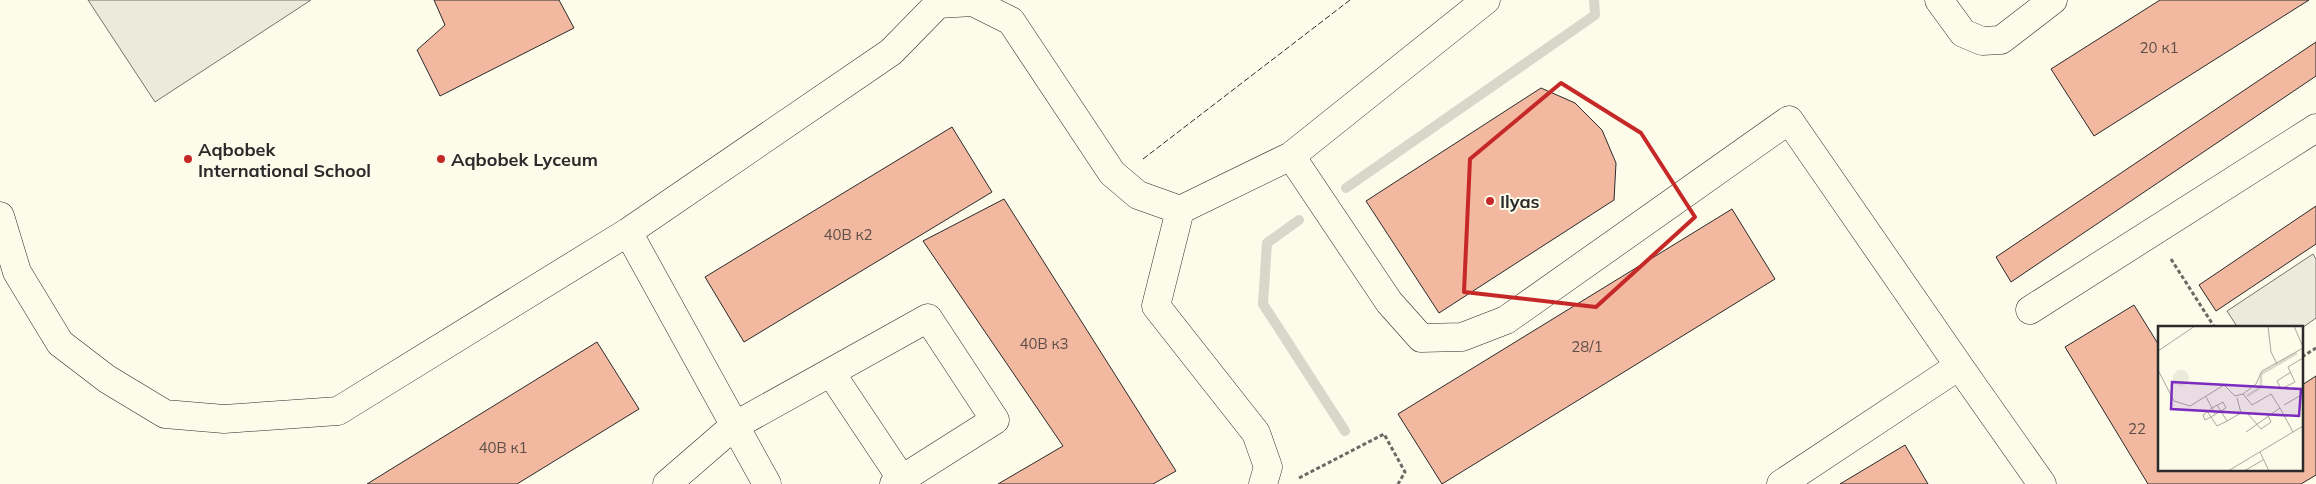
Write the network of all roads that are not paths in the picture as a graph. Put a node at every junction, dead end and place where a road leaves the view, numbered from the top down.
1 (1486, 0) edge
2 (1939, 0) edge
3 (2053, 0) edge
4 (2316, 128) edge
5 (1291, 156) junction
6 (1180, 210) junction
7 (0, 216) edge
8 (628, 232) junction
9 (2030, 310) dead end
10 (1960, 366) junction
11 (831, 373) junction
12 (734, 426) junction
13 (900, 482) edge
14 (667, 484) edge
15 (767, 484) edge
16 (1263, 484) edge
17 (1781, 484) edge
18 (2042, 484) edge

1 - 5 lane
2 - 3 lane
4 - 9 lane
5 - 6 lane
5 - 10 lane
6 - 8 lane
6 - 16 lane
7 - 8 lane
8 - 12 lane
10 - 17 lane
10 - 18 lane
11 - 12 lane
11 - 13 lane
11 - 13 lane
12 - 14 lane
12 - 15 lane

